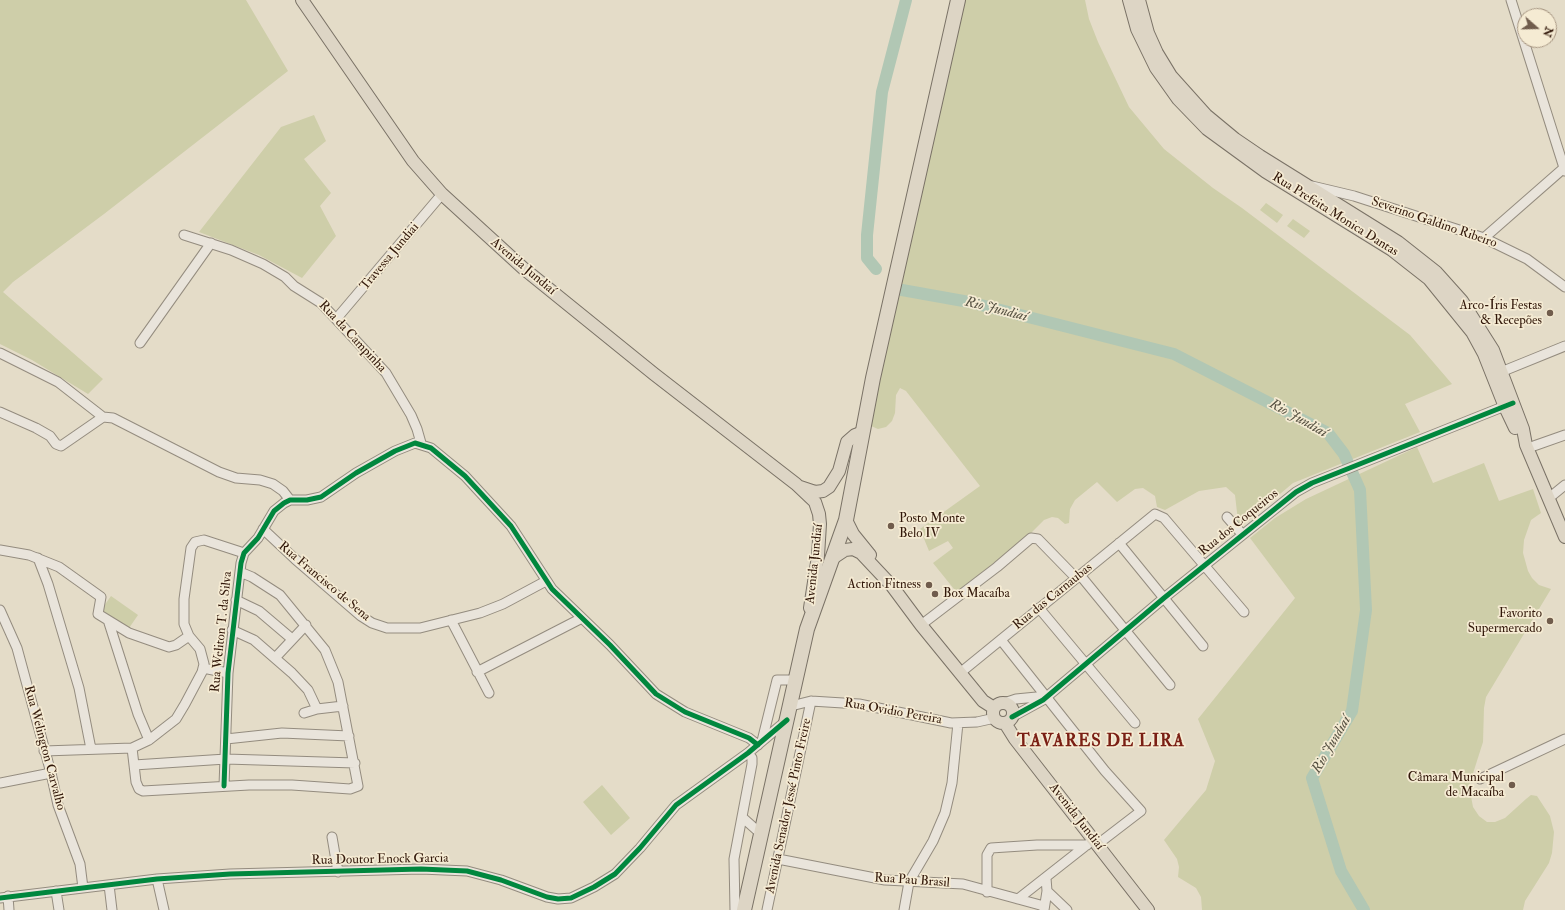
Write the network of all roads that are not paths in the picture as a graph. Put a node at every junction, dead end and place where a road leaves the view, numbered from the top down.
1 (302, 0) edge
2 (958, 0) edge
3 (1129, 0) edge
4 (1139, 0) edge
5 (1511, 0) edge
6 (1564, 164) edge
7 (1301, 188) junction
8 (442, 194) junction
9 (184, 235) dead end
10 (1484, 238) junction
11 (211, 243) junction
12 (1565, 287) edge
13 (337, 318) junction
14 (140, 343) dead end
15 (1565, 346) edge
16 (0, 353) edge
17 (1496, 374) junction
18 (1509, 405) junction
19 (0, 412) edge
20 (103, 417) junction
21 (863, 432) junction
22 (1565, 435) edge
23 (421, 443) junction
24 (1527, 446) junction
25 (796, 484) junction
26 (1565, 485) edge
27 (1549, 498) junction
28 (290, 500) junction
29 (1227, 517) dead end
30 (846, 520) junction
31 (263, 529) junction
32 (1242, 534) junction
33 (1565, 537) edge
34 (1119, 543) junction
35 (0, 550) edge
36 (244, 553) junction
37 (38, 558) junction
38 (833, 558) junction
39 (1204, 566) junction
40 (240, 572) junction
41 (881, 573) junction
42 (1078, 577) junction
43 (546, 581) junction
44 (1164, 598) junction
45 (236, 600) junction
46 (1039, 608) junction
47 (0, 610) edge
48 (1244, 612) dead end
49 (582, 618) junction
50 (451, 620) junction
51 (109, 623) junction
52 (306, 625) junction
53 (921, 625) junction
54 (807, 628) junction
55 (232, 630) junction
56 (1126, 630) junction
57 (189, 636) junction
58 (292, 639) junction
59 (1001, 640) junction
60 (1203, 646) dead end
61 (275, 658) junction
62 (1086, 663) junction
63 (203, 668) junction
64 (477, 672) junction
65 (228, 673) junction
66 (960, 673) junction
67 (796, 680) junction
68 (1170, 685) dead end
69 (489, 693) dead end
70 (1047, 696) junction
71 (811, 701) junction
72 (343, 706) junction
73 (791, 706) junction
74 (316, 709) junction
75 (304, 713) dead end
76 (1002, 714) junction
77 (787, 720) junction
78 (958, 723) junction
79 (1135, 723) dead end
80 (349, 736) junction
81 (226, 739) junction
82 (149, 740) junction
83 (1565, 740) edge
84 (760, 743) junction
85 (132, 748) junction
86 (91, 749) junction
87 (44, 751) junction
88 (748, 753) junction
89 (226, 759) junction
90 (355, 762) junction
91 (134, 765) junction
92 (51, 773) junction
93 (1480, 779) dead end
94 (0, 783) edge
95 (224, 786) junction
96 (742, 817) junction
97 (761, 834) junction
98 (332, 837) dead end
99 (1093, 843) junction
100 (778, 859) junction
101 (338, 872) junction
102 (1046, 878) junction
103 (157, 879) junction
104 (909, 882) junction
105 (109, 885) junction
106 (83, 888) junction
107 (56, 891) junction
108 (1047, 891) junction
109 (987, 892) junction
110 (4, 897) edge
111 (1018, 898) junction
112 (1044, 908) edge
113 (740, 909) edge
114 (9, 910) edge
115 (59, 910) edge
116 (112, 910) edge
117 (164, 910) edge
118 (767, 910) edge
119 (904, 910) edge
120 (1067, 910) edge
121 (1148, 910) edge

1 - 8 main road, Avenida Jundiaí
2 - 21 highway
3 - 7 main road, Rua Prefeita Monica Dantas
4 - 7 main road, Rua Prefeita Monica Dantas
5 - 6 street
6 - 10 street
7 - 10 street, Severino Galdino Ribeiro
7 - 17 main road, Rua Prefeita Monica Dantas
8 - 13 street, Travessa Jundiai
8 - 25 main road, Avenida Jundiaí
9 - 11 street, Rua da Campinha
10 - 12 street, Severino Galdino Ribeiro
11 - 13 street, Rua da Campinha
11 - 14 street
13 - 23 street, Rua da Campinha
15 - 17 street
16 - 20 street
17 - 18 main road, Rua Prefeita Monica Dantas
18 - 24 main road, Rua Prefeita Monica Dantas
18 - 32 street, Rua dos Coqueiros
19 - 20 street
20 - 28 street
21 - 25 main road, Avenida Jundiaí
21 - 30 highway
22 - 24 street
23 - 28 street
23 - 43 street
24 - 27 main road, Rua Prefeita Monica Dantas
25 - 54 main road, Avenida Jundiaí
26 - 27 street
27 - 33 main road, Rua Prefeita Monica Dantas
28 - 31 street, Rua Weliton T. da Silva
29 - 32 street
30 - 38 highway
30 - 41 main road, Avenida Jundiaí
31 - 36 street, Rua Weliton T. da Silva
31 - 50 street, Rua Francisco de Sena
32 - 39 street, Rua dos Coqueiros
34 - 39 street, Rua das Carnaubas
34 - 42 street, Rua das Carnaubas
34 - 44 street
35 - 37 street
36 - 40 street, Rua Weliton T. da Silva
36 - 57 street
37 - 51 street
37 - 86 street
38 - 41 main road, Avenida Jundiaí
38 - 54 highway
39 - 44 street, Rua dos Coqueiros
39 - 48 street
40 - 45 street, Rua Weliton T. da Silva
40 - 52 street
41 - 53 main road, Avenida Jundiaí
42 - 46 street, Rua das Carnaubas
42 - 53 street
42 - 56 street
43 - 49 street
43 - 50 street, Rua Francisco de Sena
44 - 56 street, Rua dos Coqueiros
44 - 60 street
45 - 55 street, Rua Weliton T. da Silva
45 - 58 street
46 - 59 street, Rua das Carnaubas
46 - 62 street
47 - 87 street, Rua Welington Carvalho
49 - 64 street
49 - 84 street
50 - 64 street
51 - 57 street
51 - 82 street
52 - 58 street
52 - 72 street
53 - 66 main road, Avenida Jundiaí
54 - 67 highway
55 - 61 street
55 - 65 street, Rua Weliton T. da Silva
56 - 62 street, Rua dos Coqueiros
56 - 68 street
57 - 63 street
58 - 61 street
59 - 66 street, Rua das Carnaubas
59 - 70 street
61 - 74 street
62 - 70 street, Rua dos Coqueiros
62 - 79 street
63 - 65 street
63 - 82 street
64 - 69 street
65 - 81 street, Rua Weliton T. da Silva
66 - 76 main road, Avenida Jundiaí
67 - 73 highway
67 - 84 street
70 - 76 street, Rua dos Coqueiros
70 - 76 street
70 - 99 street
71 - 73 street, Rua Ovidio Pereira
71 - 78 street, Rua Ovidio Pereira
71 - 100 street, Avenida Senador Jessé Pinto Freire
72 - 74 street
72 - 80 street
73 - 77 highway
74 - 75 street
76 - 78 street, Rua Ovidio Pereira
76 - 99 main road, Avenida Jundiaí
77 - 84 street, Rua Doutor Enock Garcia
77 - 97 highway
78 - 104 street
80 - 81 street
80 - 90 street
81 - 89 street, Rua Weliton T. da Silva
82 - 85 street
83 - 93 street
84 - 88 street, Rua Doutor Enock Garcia
85 - 86 street
85 - 91 street
86 - 87 street
87 - 92 street, Rua Welington Carvalho
88 - 96 street
88 - 101 street, Rua Doutor Enock Garcia
89 - 90 street
89 - 91 street
89 - 95 street, Rua Weliton T. da Silva
90 - 95 street
91 - 95 street
92 - 94 street
92 - 106 street, Rua Welington Carvalho
96 - 97 street
96 - 113 street
97 - 113 highway
98 - 101 street
99 - 102 street
99 - 109 street
99 - 121 main road, Avenida Jundiaí
100 - 104 street, Rua Pau Brasil
100 - 118 street, Avenida Senador Jessé Pinto Freire
101 - 103 street, Rua Doutor Enock Garcia
102 - 108 street
102 - 111 street
103 - 105 street, Rua Doutor Enock Garcia
103 - 117 street
104 - 109 street, Rua Pau Brasil
104 - 119 street
105 - 106 street, Rua Doutor Enock Garcia
105 - 116 street
106 - 107 street, Rua Doutor Enock Garcia
107 - 110 street, Rua Doutor Enock Garcia
107 - 115 street
108 - 112 street
108 - 120 street
109 - 111 street, Rua Pau Brasil
110 - 114 street
111 - 112 street, Rua Pau Brasil

